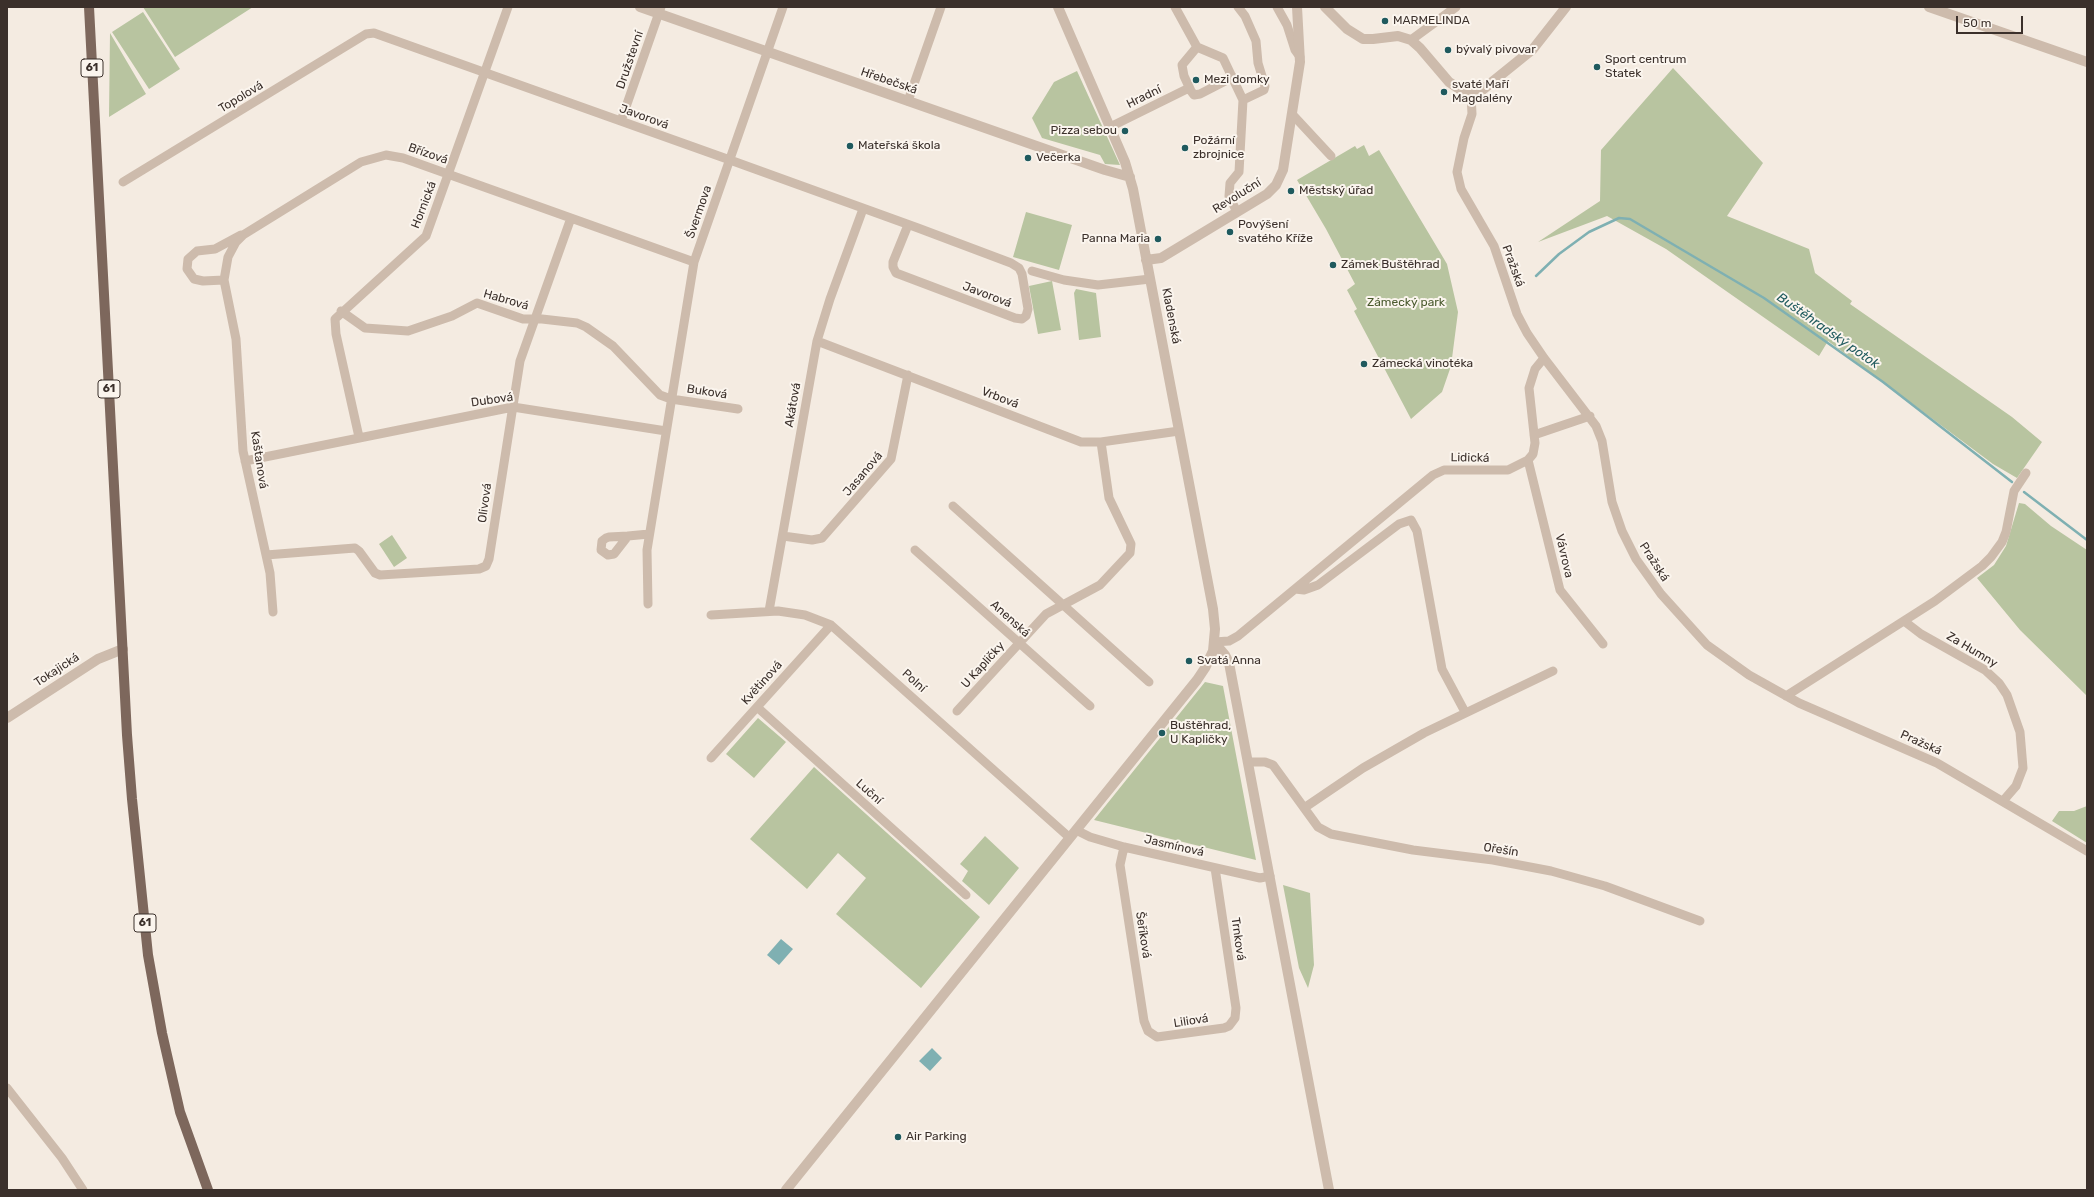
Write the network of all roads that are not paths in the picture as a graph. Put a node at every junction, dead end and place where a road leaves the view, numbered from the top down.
1 (89, 7) edge
2 (508, 7) edge
3 (640, 7) edge
4 (783, 7) edge
5 (941, 7) edge
6 (1058, 7) edge
7 (1175, 7) edge
8 (1238, 7) edge
9 (1277, 7) edge
10 (1297, 7) edge
11 (1324, 7) edge
12 (1456, 7) edge
13 (1566, 7) edge
14 (1929, 7) edge
15 (660, 10) edge
16 (371, 33) joint
17 (1411, 40) junction
18 (1197, 47) junction
19 (768, 52) junction
20 (1300, 57) junction
21 (2087, 62) edge
22 (485, 73) junction
23 (1233, 77) junction
24 (1189, 88) junction
25 (1471, 95) junction
26 (1243, 100) junction
27 (908, 101) junction
28 (1292, 114) junction
29 (621, 121) junction
30 (1110, 127) junction
31 (1331, 156) dead end
32 (730, 160) junction
33 (449, 174) junction
34 (1130, 177) junction
35 (124, 182) dead end
36 (863, 209) junction
37 (1237, 212) junction
38 (571, 218) junction
39 (908, 225) junction
40 (251, 229) junction
41 (1146, 260) junction
42 (694, 262) junction
43 (1032, 271) dead end
44 (1150, 279) junction
45 (224, 280) junction
46 (230, 311) joint
47 (341, 311) junction
48 (535, 319) junction
49 (817, 340) junction
50 (1544, 358) junction
51 (908, 375) junction
52 (671, 399) junction
53 (513, 407) junction
54 (738, 409) dead end
55 (1590, 416) junction
56 (666, 431) junction
57 (1180, 431) junction
58 (1534, 435) junction
59 (358, 438) junction
60 (1101, 442) junction
61 (1528, 460) junction
62 (245, 461) junction
63 (2026, 473) dead end
64 (953, 506) dead end
65 (649, 534) junction
66 (628, 536) dead end
67 (782, 536) junction
68 (915, 550) dead end
69 (266, 555) junction
70 (1295, 589) junction
71 (648, 604) dead end
72 (1062, 604) junction
73 (769, 611) junction
74 (273, 612) dead end
75 (711, 615) dead end
76 (1904, 621) junction
77 (831, 625) junction
78 (1214, 642) junction
79 (1019, 643) junction
80 (1603, 644) dead end
81 (123, 649) junction
82 (1553, 671) dead end
83 (1149, 682) dead end
84 (1786, 696) junction
85 (1090, 706) dead end
86 (757, 707) junction
87 (957, 711) dead end
88 (1466, 712) junction
89 (7, 718) edge
90 (711, 758) dead end
91 (1248, 762) junction
92 (2003, 801) junction
93 (1304, 808) junction
94 (1073, 834) junction
95 (1124, 847) junction
96 (2083, 848) edge
97 (1215, 868) junction
98 (1270, 876) junction
99 (966, 895) dead end
100 (1700, 921) dead end
101 (1236, 1013) joint
102 (1146, 1027) joint
103 (7, 1088) edge
104 (83, 1190) edge
105 (208, 1190) edge
106 (786, 1190) edge
107 (1330, 1190) edge

1 - 81 main road, 61
2 - 22 street, Hornická
3 - 15 street, Hřebečská
4 - 19 street, Švermova
5 - 27 street
6 - 30 street, Kladenská
7 - 18 street
8 - 26 street
9 - 20 street
10 - 20 street, Revoluční
11 - 17 street
12 - 17 street
13 - 25 street
14 - 21 street
15 - 19 street, Hřebečská
15 - 29 street, Družstevní
16 - 22 street, Javorová
16 - 35 street, Topolová
17 - 25 street
18 - 23 street
18 - 24 street
19 - 27 street, Hřebečská
19 - 32 street, Švermova
20 - 28 street, Revoluční
22 - 29 street, Javorová
22 - 33 street, Hornická
23 - 24 street
23 - 26 street
24 - 30 street, Hradní
25 - 50 street, Pražská
26 - 37 street
27 - 34 street, Hřebečská
28 - 31 street
28 - 37 street, Revoluční
29 - 32 street, Javorová
30 - 34 street, Kladenská
32 - 36 street, Javorová
32 - 42 street, Švermova
33 - 38 street, Břízová
33 - 40 street, Břízová
33 - 47 street, Hornická
34 - 41 street, Kladenská
36 - 39 street, Javorová
36 - 49 street, Akátová
37 - 41 street, Revoluční
38 - 42 street, Břízová
38 - 48 street, Olivová
39 - 39 street, Javorová
40 - 45 street, Břízová
40 - 45 street
41 - 44 street, Kladenská
42 - 52 street, Švermova
43 - 44 street
44 - 57 street, Kladenská
45 - 46 street, Břízová
46 - 62 street, Kaštanová
47 - 48 street, Habrová
47 - 59 street, Hornická
48 - 52 street, Habrová
48 - 53 street, Olivová
49 - 51 street, Vrbová
49 - 67 street, Akátová
50 - 55 street, Pražská
50 - 58 street
51 - 60 street, Vrbová
51 - 67 street, Jasanová
52 - 54 street, Buková
52 - 56 street, Švermova
53 - 56 street, Dubová
53 - 59 street, Dubová
53 - 69 street, Olivová
55 - 58 street
55 - 84 street, Pražská
56 - 65 street
57 - 60 street, Vrbová
57 - 78 street, Kladenská
58 - 61 street
59 - 62 street, Dubová
60 - 72 street, U Kapličky
61 - 70 street, Lidická
61 - 80 street, Vávrova
62 - 69 street, Kaštanová
63 - 76 street
64 - 72 street
65 - 66 street
65 - 71 street
67 - 73 street, Akátová
68 - 79 street, Anenská
69 - 74 street, Kaštanová
70 - 78 street, Lidická
70 - 88 street
72 - 79 street, U Kapličky
72 - 83 street
73 - 75 street, Polní
73 - 77 street, Polní
76 - 84 street
76 - 92 street, Za Humny
77 - 86 street, Květinová
77 - 94 street, Polní
78 - 91 street
78 - 94 street, Kladenská
79 - 85 street, Anenská
79 - 87 street, U Kapličky
81 - 89 street, Tokajická
81 - 105 main road, 61
82 - 88 street
84 - 92 street, Pražská
86 - 90 street, Květinová
86 - 99 street, Luční
88 - 93 street
91 - 93 street, Ořešín
91 - 98 street
92 - 96 street, Pražská
93 - 100 street, Ořešín
94 - 95 street, Jasmínová
94 - 106 street, Kladenská
95 - 97 street, Jasmínová
95 - 102 street, Šeříková
97 - 98 street, Jasmínová
97 - 101 street, Trnková
98 - 107 street
101 - 102 street, Liliová
103 - 104 street

